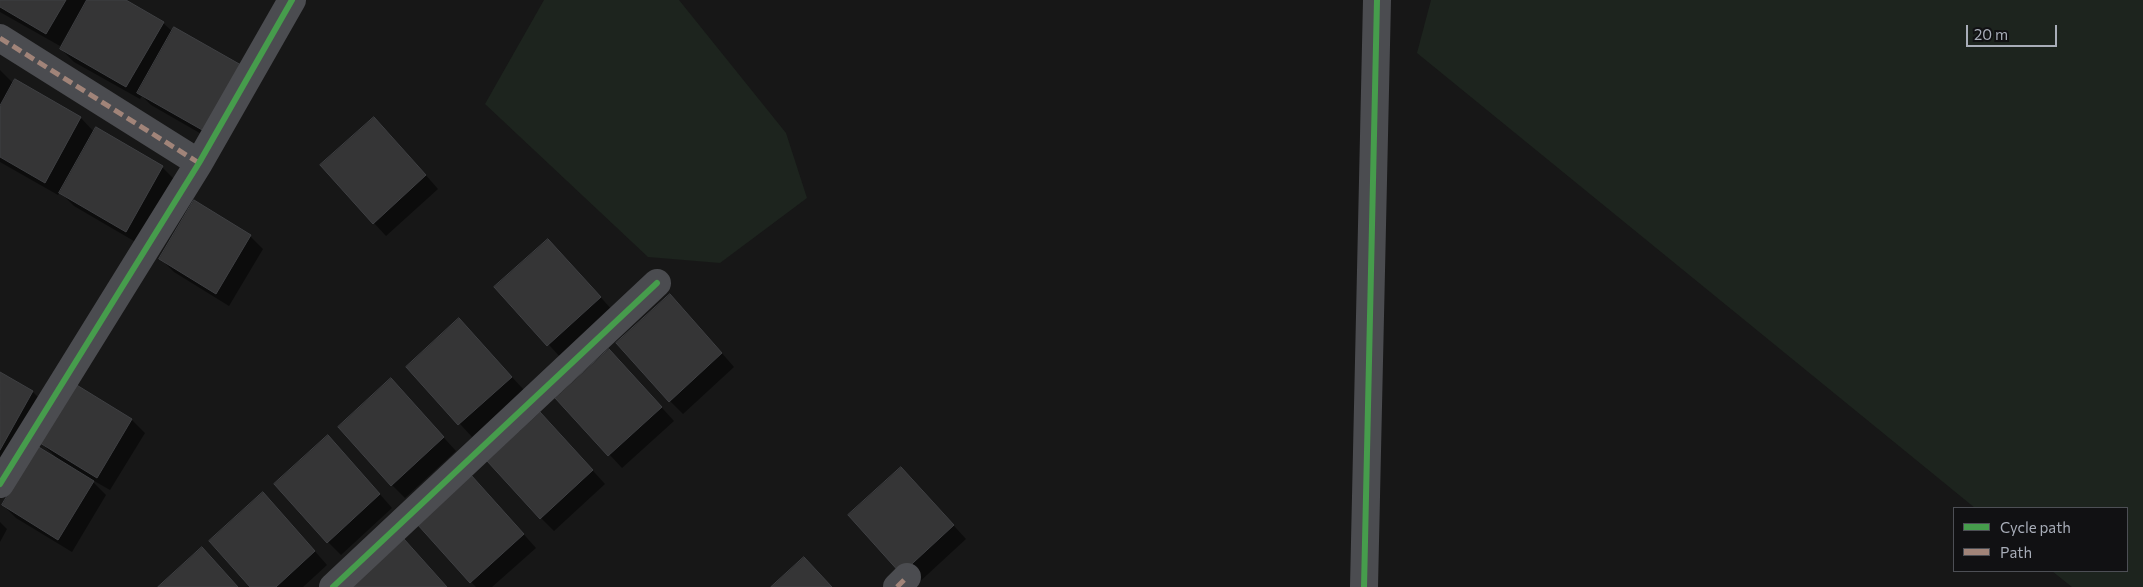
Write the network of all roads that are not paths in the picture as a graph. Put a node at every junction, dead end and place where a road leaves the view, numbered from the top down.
1 (292, 0) edge
2 (1377, 0) edge
3 (0, 38) edge
4 (199, 163) junction
5 (658, 283) dead end
6 (0, 484) edge
7 (333, 587) edge
8 (1364, 587) edge

1 - 4 street
2 - 8 street
3 - 4 street
4 - 6 street
5 - 7 street

